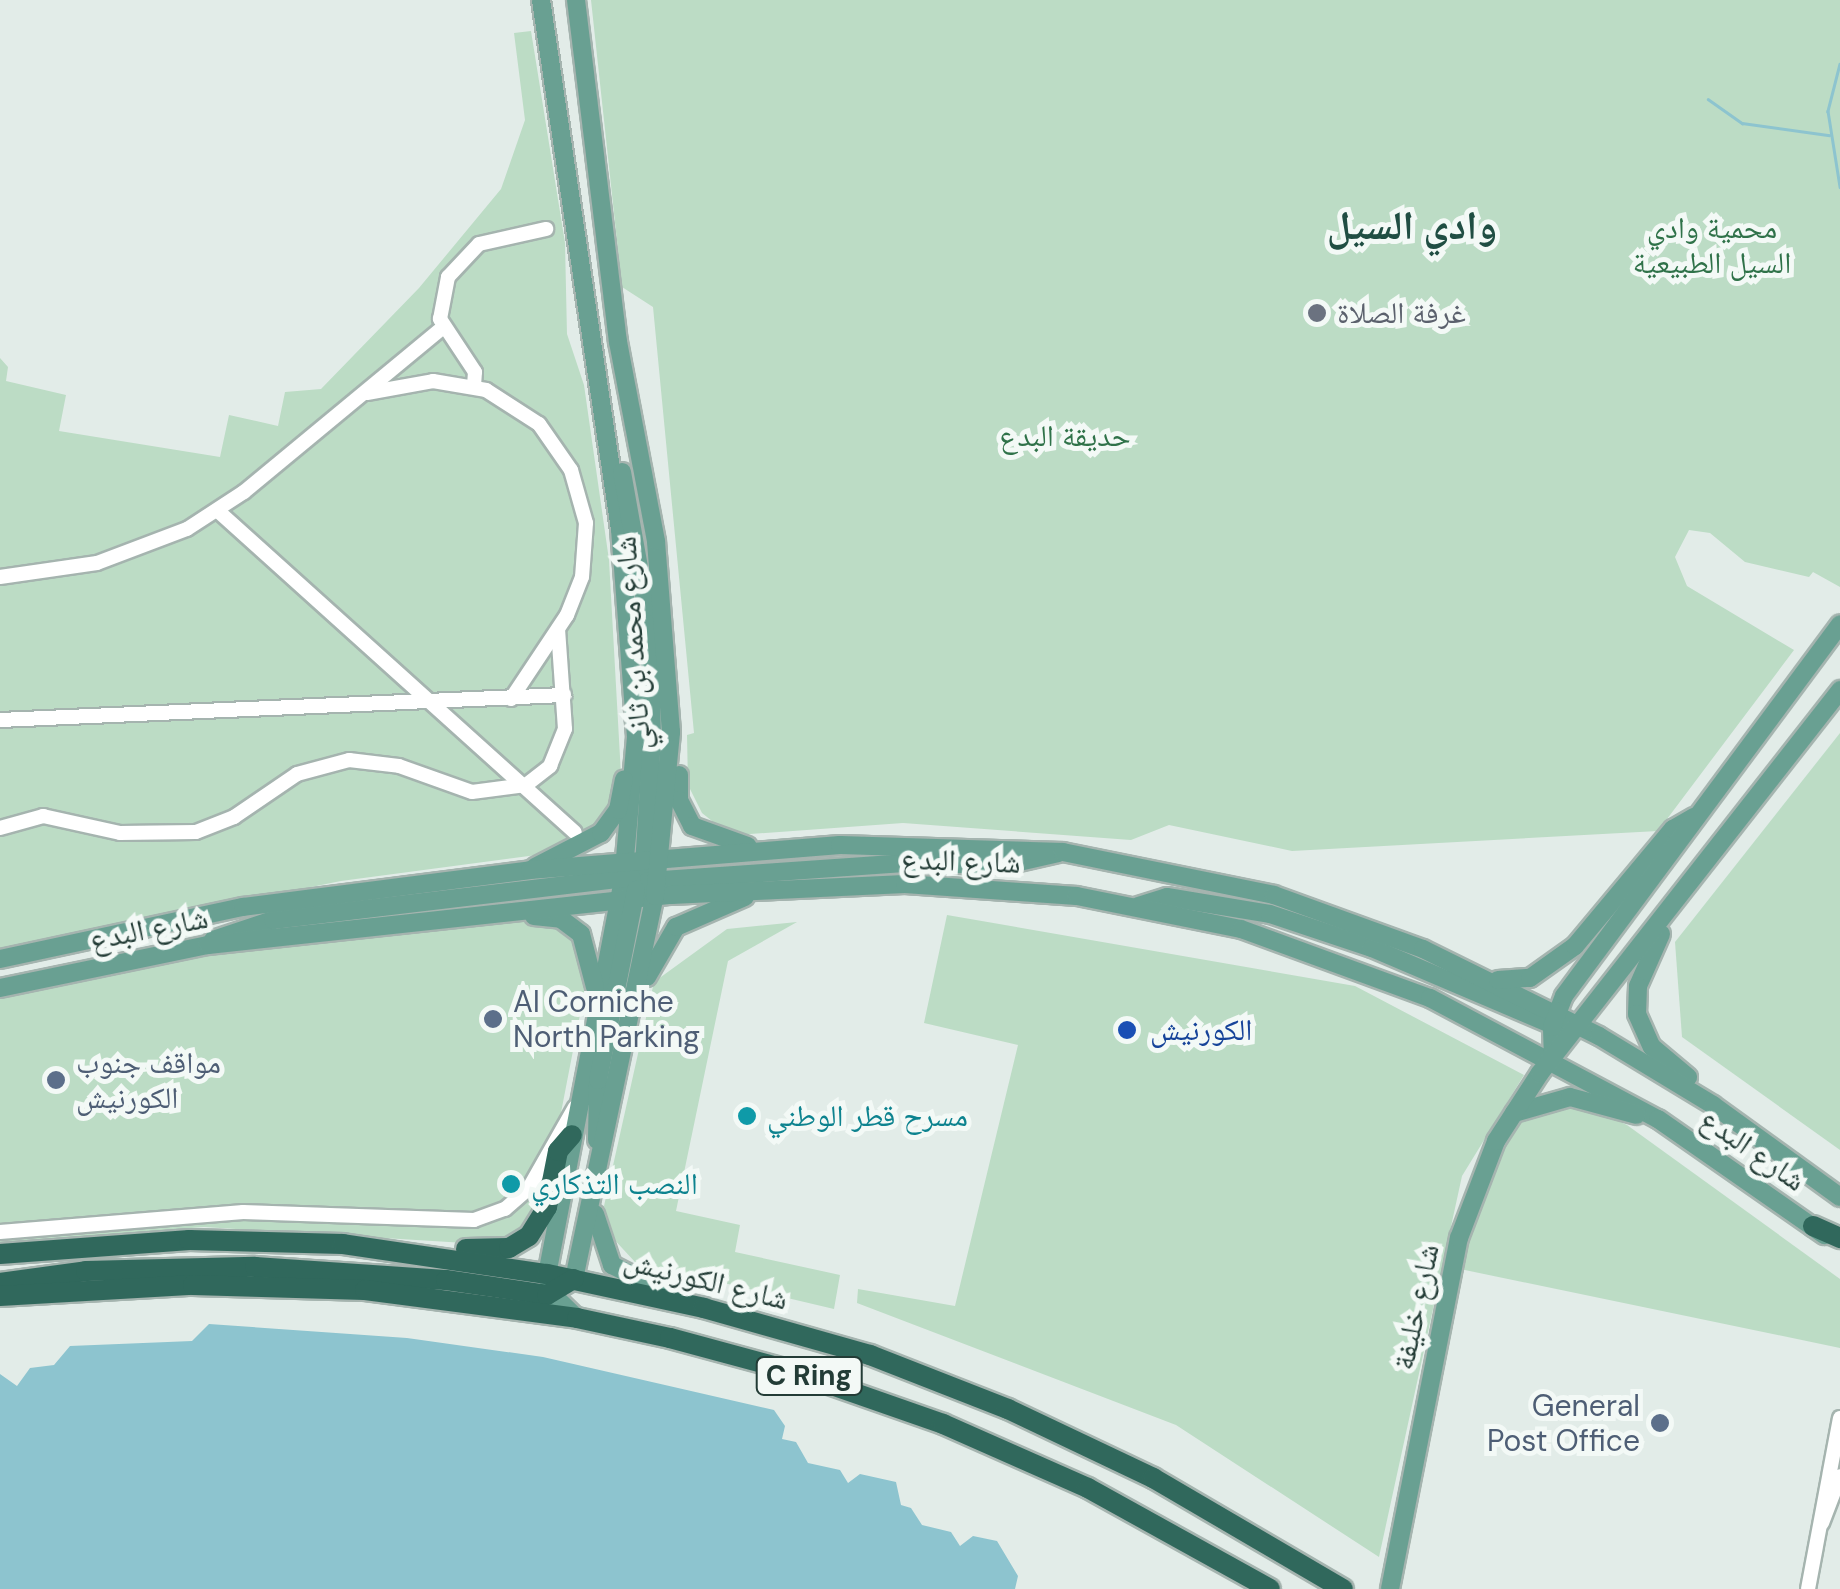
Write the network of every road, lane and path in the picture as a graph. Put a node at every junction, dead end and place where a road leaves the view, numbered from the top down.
1 (541, 0) edge
2 (572, 0) edge
3 (546, 229) dead end
4 (442, 328) junction
5 (474, 386) junction
6 (361, 394) junction
7 (606, 431) junction
8 (218, 511) junction
9 (0, 576) edge
10 (1840, 624) edge
11 (558, 629) junction
12 (1840, 690) edge
13 (564, 696) junction
14 (511, 699) junction
15 (430, 704) junction
16 (1833, 706) edge
17 (0, 720) edge
18 (671, 732) junction
19 (636, 737) junction
20 (523, 786) junction
21 (1702, 812) junction
22 (0, 828) edge
23 (575, 832) dead end
24 (758, 852) junction
25 (1063, 852) junction
26 (530, 870) junction
27 (640, 879) junction
28 (774, 888) junction
29 (1138, 906) junction
30 (469, 914) junction
31 (1668, 915) junction
32 (208, 945) junction
33 (0, 959) edge
34 (1487, 979) junction
35 (0, 988) edge
36 (596, 1006) junction
37 (633, 1010) junction
38 (1554, 1020) junction
39 (1581, 1027) junction
40 (1553, 1058) junction
41 (577, 1104) junction
42 (1713, 1105) junction
43 (1513, 1113) junction
44 (1658, 1119) junction
45 (572, 1135) junction
46 (600, 1155) junction
47 (594, 1188) junction
48 (1840, 1197) edge
49 (1813, 1226) junction
50 (0, 1232) edge
51 (1840, 1238) edge
52 (1840, 1247) edge
53 (0, 1254) edge
54 (440, 1256) junction
55 (574, 1279) junction
56 (0, 1283) edge
57 (550, 1284) junction
58 (0, 1296) edge
59 (704, 1308) junction
60 (576, 1318) junction
61 (1840, 1418) edge
62 (1840, 1476) edge
63 (1822, 1523) junction
64 (1270, 1589) edge
65 (1343, 1589) edge
66 (1390, 1589) edge
67 (1808, 1589) edge

1 - 7 main road, شارع محمد بن ثاني
2 - 18 main road, شارع محمد بن ثاني
3 - 4 street
4 - 5 street
4 - 6 street
5 - 6 street
5 - 11 street
6 - 8 street
7 - 19 main road, شارع محمد بن ثاني
7 - 27 main road
8 - 9 street
8 - 15 street
10 - 21 main road
11 - 13 street
11 - 14 street
12 - 16 main road, شارع خليفة
13 - 14 street
13 - 20 street
14 - 15 street
15 - 17 street
15 - 20 street
16 - 31 main road, شارع خليفة
18 - 24 main road
18 - 27 main road, شارع محمد بن ثاني
19 - 26 main road
19 - 27 main road, شارع محمد بن ثاني
20 - 22 street
20 - 23 street
21 - 34 main road
21 - 38 main road
24 - 25 main road, شارع البدع
24 - 27 main road, شارع البدع
25 - 27 main road
25 - 34 main road, شارع البدع
26 - 27 main road, شارع البدع
26 - 33 main road, شارع البدع
27 - 28 main road, شارع البدع
27 - 30 main road, شارع البدع
27 - 32 main road
27 - 36 main road, شارع محمد بن ثاني
27 - 37 main road, شارع محمد بن ثاني
27 - 46 main road
28 - 29 main road, شارع البدع
28 - 37 main road
29 - 38 main road
29 - 40 main road, شارع البدع
30 - 32 main road, شارع البدع
30 - 36 main road
31 - 39 main road, شارع خليفة
31 - 42 main road
32 - 35 main road, شارع البدع
34 - 38 main road, شارع البدع
36 - 41 main road, شارع محمد بن ثاني
37 - 46 main road, شارع محمد بن ثاني
38 - 39 main road
38 - 40 main road
39 - 40 main road, شارع خليفة
39 - 42 main road, شارع البدع
40 - 43 main road, شارع خليفة
40 - 44 main road, شارع البدع
41 - 45 main road, شارع محمد بن ثاني
41 - 50 street, شارع محمد بن ثاني
42 - 48 main road, شارع البدع
43 - 44 main road
43 - 66 main road, شارع خليفة
44 - 49 main road, شارع البدع
45 - 54 highway
45 - 57 main road, شارع محمد بن ثاني
46 - 47 main road, شارع محمد بن ثاني
47 - 55 main road, شارع محمد بن ثاني
47 - 59 main road
49 - 51 highway
49 - 52 main road, شارع البدع
53 - 54 highway
54 - 57 highway
55 - 57 highway
55 - 59 highway, شارع الكورنيش / C Ring
56 - 57 highway
57 - 60 main road
58 - 60 highway, C Ring
59 - 65 highway, شارع الكورنيش / C Ring
60 - 64 highway, C Ring
61 - 63 street
62 - 63 street
63 - 67 street

